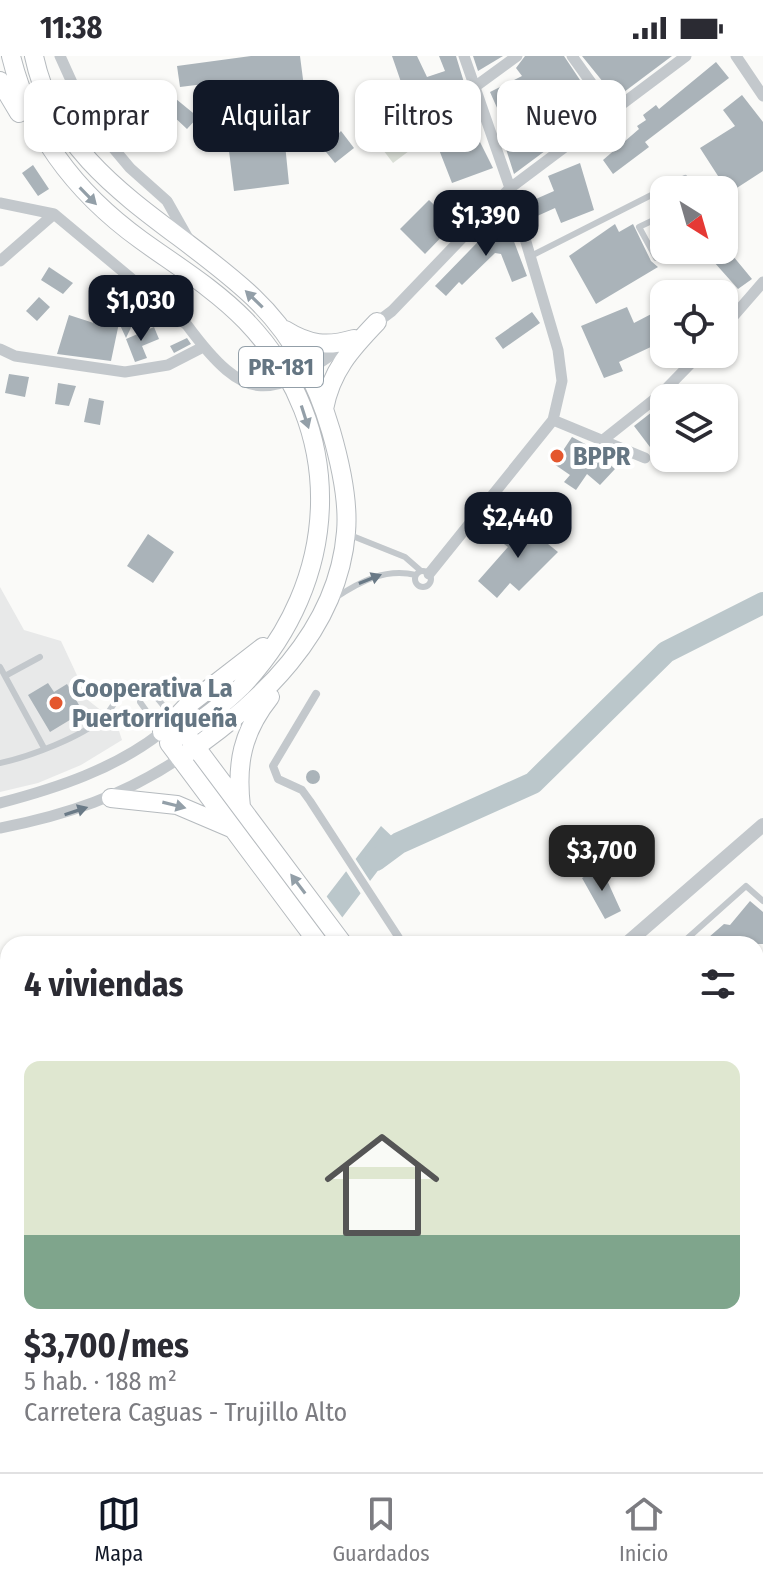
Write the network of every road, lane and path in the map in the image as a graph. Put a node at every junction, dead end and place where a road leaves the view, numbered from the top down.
1 (11, 56) edge
2 (34, 56) edge
3 (60, 56) edge
4 (464, 56) edge
5 (517, 56) edge
6 (572, 56) edge
7 (686, 56) edge
8 (736, 56) edge
9 (474, 80) edge
10 (589, 80) edge
11 (0, 81) edge
12 (481, 82) edge
13 (763, 96) edge
14 (481, 101) edge
15 (626, 101) edge
16 (558, 152) edge
17 (55, 156) junction
18 (510, 188) junction
19 (650, 196) edge
20 (0, 203) edge
21 (54, 214) junction
22 (650, 222) edge
23 (650, 247) edge
24 (193, 248) junction
25 (529, 257) junction
26 (0, 261) edge
27 (763, 282) edge
28 (738, 311) edge
29 (377, 322) junction
30 (281, 328) junction
31 (354, 339) junction
32 (203, 347) junction
33 (0, 349) edge
34 (686, 368) edge
35 (310, 371) junction
36 (290, 381) junction
37 (324, 409) junction
38 (553, 420) junction
39 (603, 440) junction
40 (645, 458) dead end
41 (346, 532) junction
42 (422, 573) junction
43 (328, 602) junction
44 (310, 638) junction
45 (40, 657) dead end
46 (0, 667) edge
47 (5, 676) junction
48 (141, 690) junction
49 (316, 694) dead end
50 (178, 739) junction
51 (44, 748) junction
52 (0, 763) edge
53 (111, 798) junction
54 (0, 803) edge
55 (241, 825) junction
56 (763, 825) edge
57 (0, 828) edge
58 (763, 901) edge
59 (314, 936) edge
60 (336, 936) edge
61 (398, 936) edge
62 (635, 936) edge
63 (690, 936) edge

1 - 17 main road, PR-181
2 - 24 main road, PR-181
3 - 24 street
4 - 9 street
5 - 12 street
6 - 10 street
7 - 15 street
8 - 13 street
11 - 17 main road
14 - 18 street
16 - 18 street
17 -> 36 main road, PR-181
18 - 25 street
18 - 29 street
19 - 25 lane
20 - 21 street
21 - 26 street
21 - 32 street
22 - 23 lane
30 -> 24 main road, PR-181
25 - 38 street
27 - 28 street
29 - 31 street
29 - 37 main road
30 - 31 main road
30 - 35 main road, PR-181
31 - 35 street
32 - 33 street
32 - 36 street
34 - 39 street
35 - 36 street
35 - 37 main road, PR-181
36 -> 50 main road, PR-181
37 - 41 main road, PR-181
38 - 39 street
38 - 42 street
39 - 40 street
41 - 42 lane
41 - 43 main road, PR-181
43 -> 42 lane
43 - 44 main road, PR-181
44 - 50 main road, PR-181
44 - 55 main road
45 - 47 lane
46 - 47 lane
47 - 51 lane
48 - 50 lane
48 - 50 lane
48 - 51 lane
49 - 61 street
50 - 53 street
50 - 54 street
50 - 55 main road
51 - 52 lane
53 -> 55 main road
57 -> 53 street
55 - 59 main road
60 -> 55 main road
56 - 62 street
58 - 63 lane

